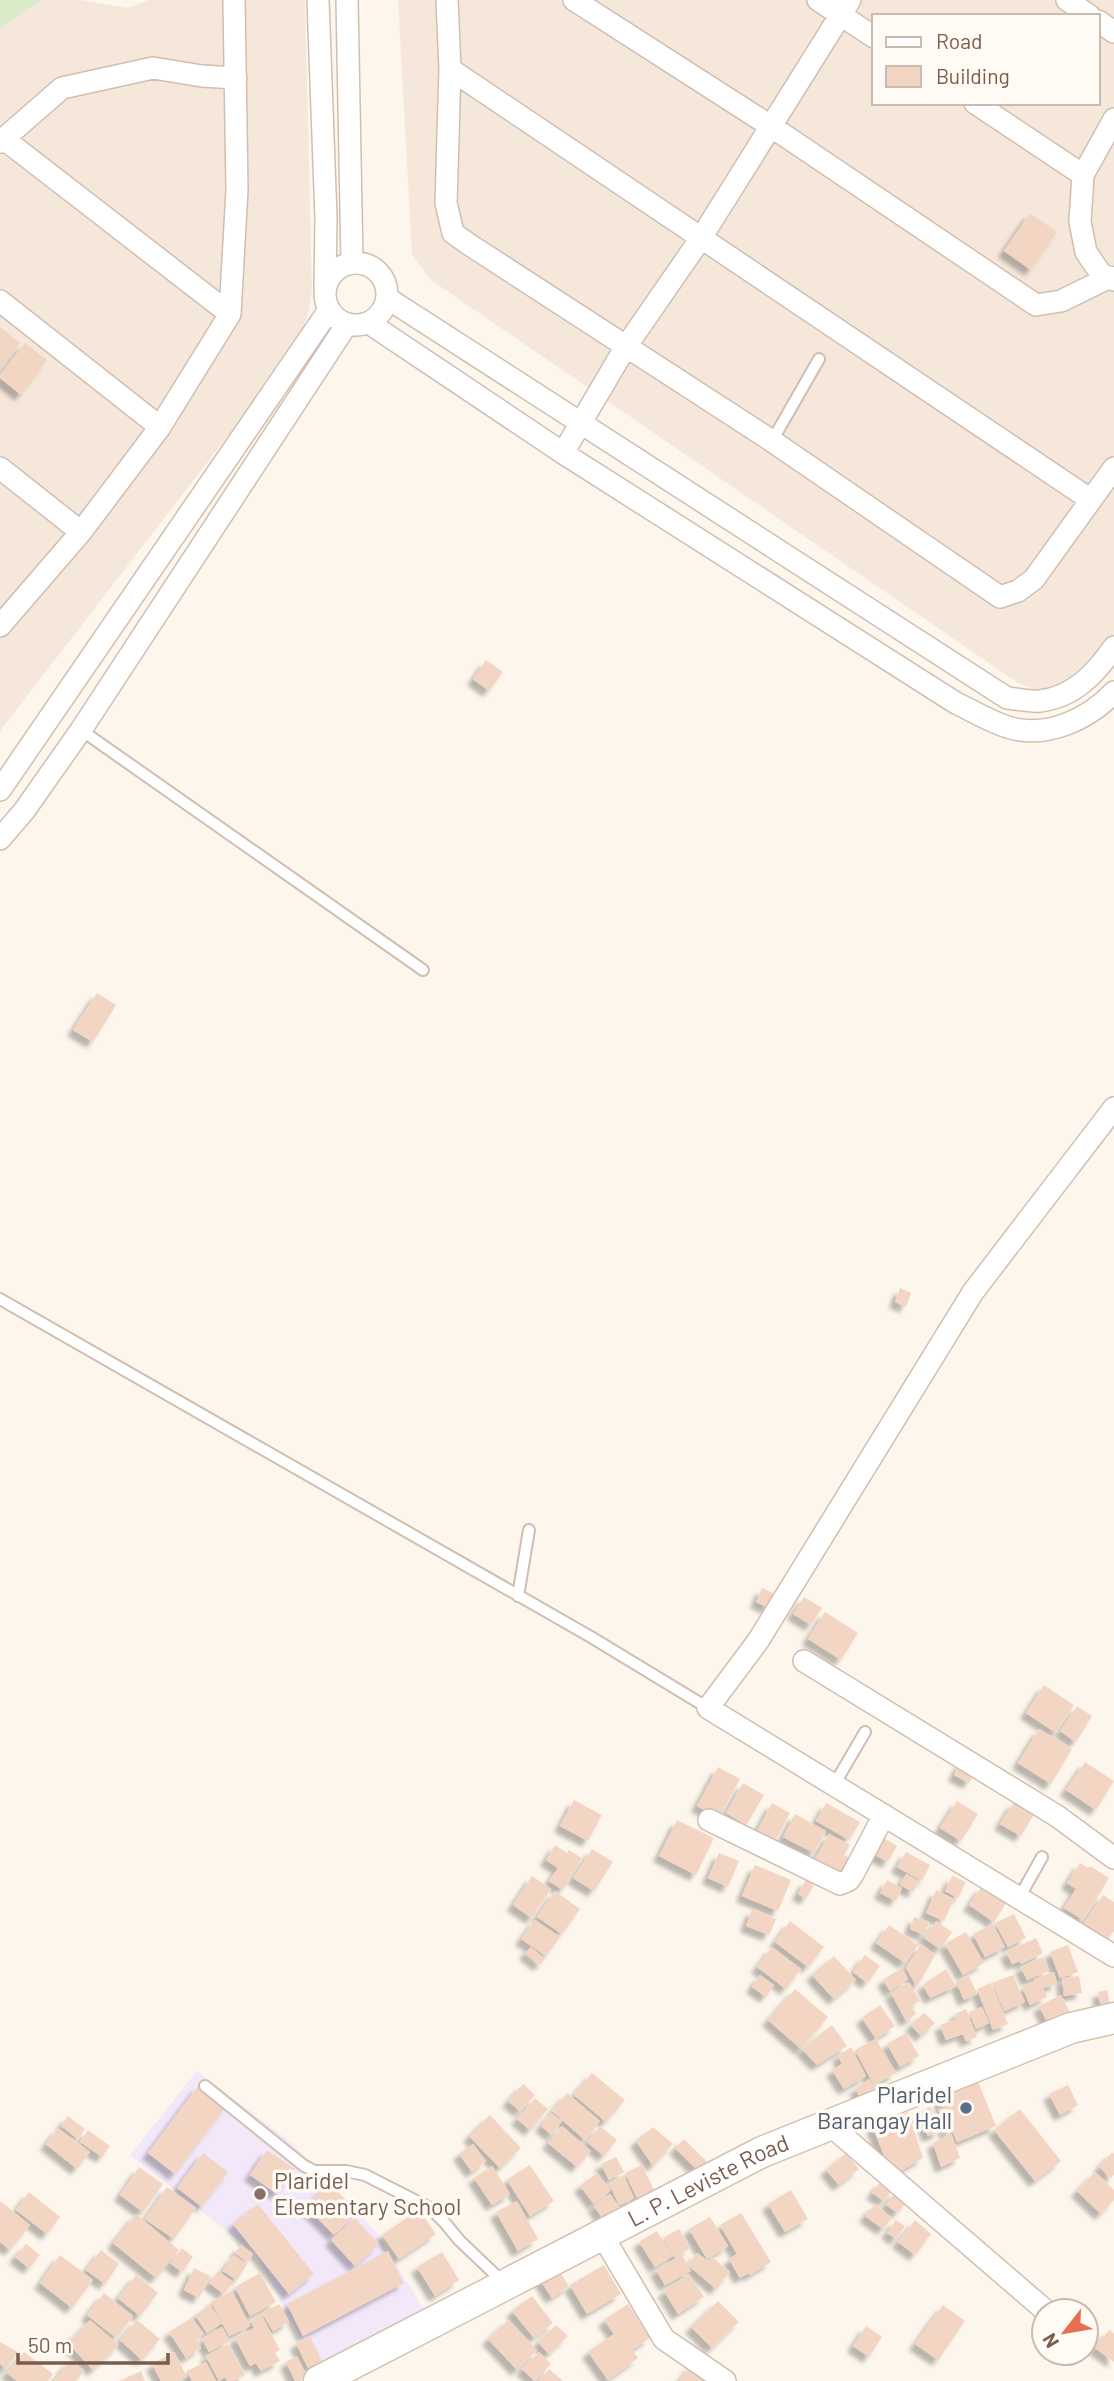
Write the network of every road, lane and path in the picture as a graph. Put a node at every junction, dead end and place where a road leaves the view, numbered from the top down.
1 (234, 0) edge
2 (318, 0) edge
3 (347, 0) edge
4 (447, 0) edge
5 (574, 0) edge
6 (818, 0) edge
7 (1067, 0) edge
8 (846, 7) edge
9 (1087, 14) edge
10 (872, 35) edge
11 (450, 69) junction
12 (236, 78) junction
13 (978, 105) edge
14 (1114, 119) edge
15 (772, 127) junction
16 (2, 140) edge
17 (1083, 175) junction
18 (701, 238) junction
19 (352, 262) junction
20 (1112, 278) edge
21 (387, 298) junction
22 (327, 299) junction
23 (0, 301) edge
24 (230, 314) junction
25 (369, 323) junction
26 (347, 324) junction
27 (625, 348) junction
28 (819, 359) dead end
29 (580, 421) junction
30 (160, 427) junction
31 (772, 441) junction
32 (564, 453) junction
33 (0, 468) edge
34 (1114, 468) edge
35 (1091, 500) junction
36 (81, 532) junction
37 (0, 626) edge
38 (1114, 647) edge
39 (1114, 692) edge
40 (81, 730) junction
41 (0, 790) edge
42 (0, 797) edge
43 (24, 811) junction
44 (0, 839) edge
45 (423, 970) dead end
46 (1114, 1108) edge
47 (0, 1299) edge
48 (529, 1530) dead end
49 (518, 1596) junction
50 (804, 1661) dead end
51 (708, 1708) junction
52 (865, 1732) dead end
53 (834, 1785) junction
54 (884, 1815) junction
55 (709, 1820) dead end
56 (1042, 1857) dead end
57 (1114, 1858) edge
58 (1019, 1898) junction
59 (1114, 1956) edge
60 (1114, 2018) edge
61 (205, 2086) dead end
62 (830, 2125) junction
63 (602, 2235) junction
64 (506, 2285) junction
65 (1030, 2297) edge
66 (319, 2381) edge
67 (725, 2381) edge

1 - 12 street
2 - 22 street
3 - 19 street
4 - 11 street
5 - 15 street
6 - 8 street
7 - 9 street
8 - 10 street
8 - 15 street
11 - 18 street
11 - 27 street
12 - 16 street
12 - 24 street
13 - 17 street
14 - 17 street
15 - 18 street
15 - 20 street
16 - 24 street
17 - 20 street
18 - 27 street
18 - 35 street
19 - 21 street
19 - 22 street
21 - 25 street
21 - 29 street
22 - 26 street
22 - 41 street
23 - 30 street
24 - 30 street
25 - 26 street
25 - 32 street
26 - 40 street
27 - 29 street
27 - 31 street
28 - 31 lane
29 - 32 street
29 - 38 street
30 - 36 street
31 - 35 street
32 - 39 street
33 - 36 street
34 - 35 street
36 - 37 street
40 - 43 street
40 - 45 lane
42 - 43 street
43 - 44 street
46 - 51 street
47 - 49 lane
48 - 49 lane
49 - 51 lane
50 - 57 street
51 - 53 street
52 - 53 lane
53 - 54 street
54 - 55 street
54 - 58 street
56 - 58 lane
58 - 59 street
60 - 62 main road, L. P. Leviste Road
61 - 64 lane
62 - 63 main road, L. P. Leviste Road
62 - 65 street
63 - 64 main road, L. P. Leviste Road
63 - 67 street
64 - 66 main road, L. P. Leviste Road

